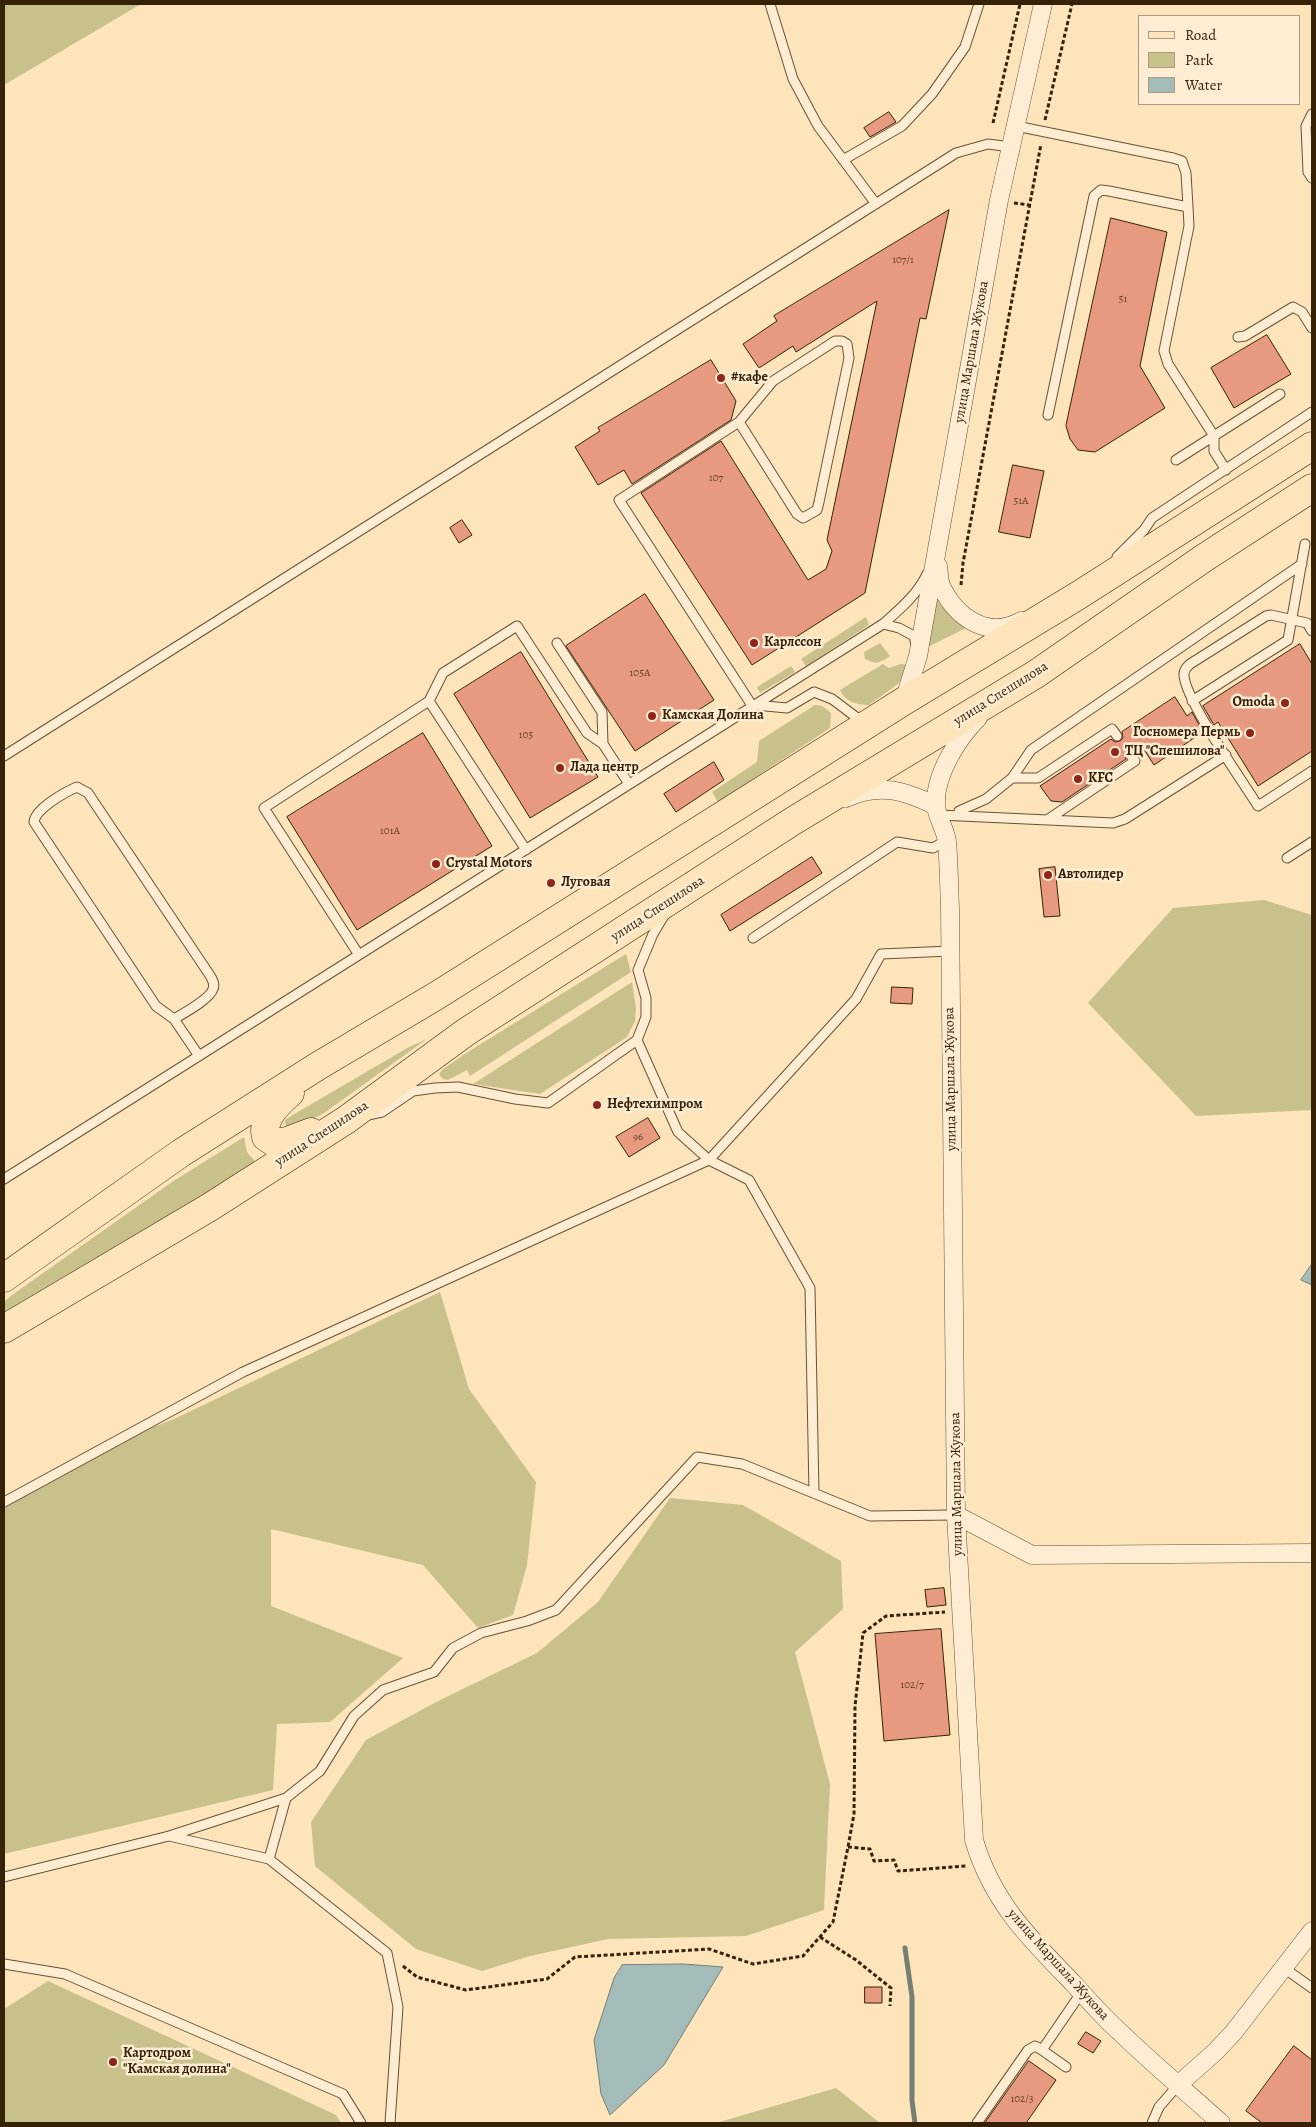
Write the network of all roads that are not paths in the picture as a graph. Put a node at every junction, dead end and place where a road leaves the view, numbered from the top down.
1 (770, 4) edge
2 (979, 4) edge
3 (1043, 4) edge
4 (1312, 114) edge
5 (1016, 126) junction
6 (1012, 147) junction
7 (843, 160) junction
8 (1312, 178) edge
9 (876, 204) junction
10 (1188, 207) junction
11 (1312, 328) edge
12 (1238, 337) dead end
13 (1280, 394) dead end
14 (1312, 412) edge
15 (1048, 415) dead end
16 (739, 422) junction
17 (1214, 436) junction
18 (1312, 446) edge
19 (1176, 460) dead end
20 (1226, 470) junction
21 (1312, 488) edge
22 (1305, 544) dead end
23 (937, 548) junction
24 (1302, 564) junction
25 (1079, 595) junction
26 (1292, 620) junction
27 (883, 624) junction
28 (1312, 631) edge
29 (557, 643) dead end
30 (918, 656) junction
31 (1036, 674) junction
32 (429, 700) junction
33 (904, 701) junction
34 (1192, 701) junction
35 (754, 706) junction
36 (866, 725) junction
37 (1116, 736) dead end
38 (603, 744) junction
39 (1226, 755) junction
40 (4, 756) edge
41 (1131, 756) dead end
42 (1312, 771) edge
43 (1012, 778) junction
44 (630, 784) junction
45 (937, 811) junction
46 (959, 811) dead end
47 (1047, 820) junction
48 (794, 821) junction
49 (947, 840) junction
50 (1312, 842) edge
51 (526, 850) junction
52 (1287, 858) dead end
53 (691, 887) junction
54 (752, 938) dead end
55 (950, 951) junction
56 (359, 955) junction
57 (174, 1019) junction
58 (637, 1040) junction
59 (199, 1056) junction
60 (318, 1066) junction
61 (346, 1120) junction
62 (709, 1160) junction
63 (4, 1179) edge
64 (4, 1278) edge
65 (4, 1329) edge
66 (814, 1493) junction
67 (4, 1502) edge
68 (956, 1515) junction
69 (1312, 1553) edge
70 (286, 1798) junction
71 (169, 1836) junction
72 (268, 1859) junction
73 (4, 1877) edge
74 (1312, 1931) edge
75 (4, 1964) edge
76 (1284, 1968) junction
77 (1312, 1988) edge
78 (1082, 1992) junction
79 (1042, 2050) junction
80 (1066, 2066) dead end
81 (1178, 2084) junction
82 (361, 2123) edge
83 (390, 2123) edge
84 (977, 2123) edge
85 (1152, 2123) edge
86 (1221, 2123) edge

1 - 7 lane
2 - 7 lane
3 - 5 street, улица Маршала Жукова
4 - 8 lane
5 - 6 street, улица Маршала Жукова
5 - 10 lane
6 - 9 lane
6 - 23 street, улица Маршала Жукова
7 - 9 lane
9 - 40 lane
10 - 15 lane
10 - 17 lane
11 - 12 lane
13 - 17 lane
14 - 20 lane
16 - 16 lane
16 - 35 lane
17 - 19 lane
17 - 20 lane
18 - 25 main road
20 - 25 lane
21 - 31 main road, улица Спешилова
22 - 24 lane
23 - 25 street
23 - 27 lane
23 - 30 street, улица Маршала Жукова
24 - 26 lane
24 - 43 lane
25 - 33 main road
26 - 28 lane
26 - 34 lane
26 - 34 lane
27 - 30 lane
27 - 35 lane
29 - 38 lane
30 - 33 street, улица Маршала Жукова
31 - 45 street
31 - 48 main road, улица Спешилова
32 - 38 lane
32 - 51 lane
32 - 56 lane
33 - 36 main road
34 - 39 lane
35 - 36 lane
35 - 44 lane
36 - 60 main road
37 - 43 lane
38 - 44 lane
39 - 42 lane
39 - 47 lane
41 - 47 lane
43 - 46 lane
44 - 51 lane
45 - 47 lane
45 - 48 street
45 - 49 street, улица Маршала Жукова
48 - 53 main road, улица Спешилова
49 - 54 lane
49 - 55 street, улица Маршала Жукова
50 - 52 lane
51 - 56 lane
53 - 58 lane
53 - 61 main road, улица Спешилова
55 - 62 lane
55 - 68 street, улица Маршала Жукова
56 - 59 lane
57 - 57 lane
57 - 59 lane
58 - 61 lane
58 - 62 lane
59 - 63 lane
60 - 61 main road
60 - 64 main road
61 - 65 main road, улица Спешилова
62 - 66 lane
62 - 67 lane
66 - 68 lane
66 - 70 lane
68 - 69 street
68 - 78 street, улица Маршала Жукова
70 - 71 lane
70 - 72 lane
71 - 72 lane
71 - 73 lane
72 - 83 lane
74 - 76 street
75 - 82 lane
76 - 77 lane
76 - 81 street
78 - 79 lane
78 - 81 street, улица Маршала Жукова
79 - 80 lane
79 - 84 lane
81 - 85 lane
81 - 86 street, улица Маршала Жукова

